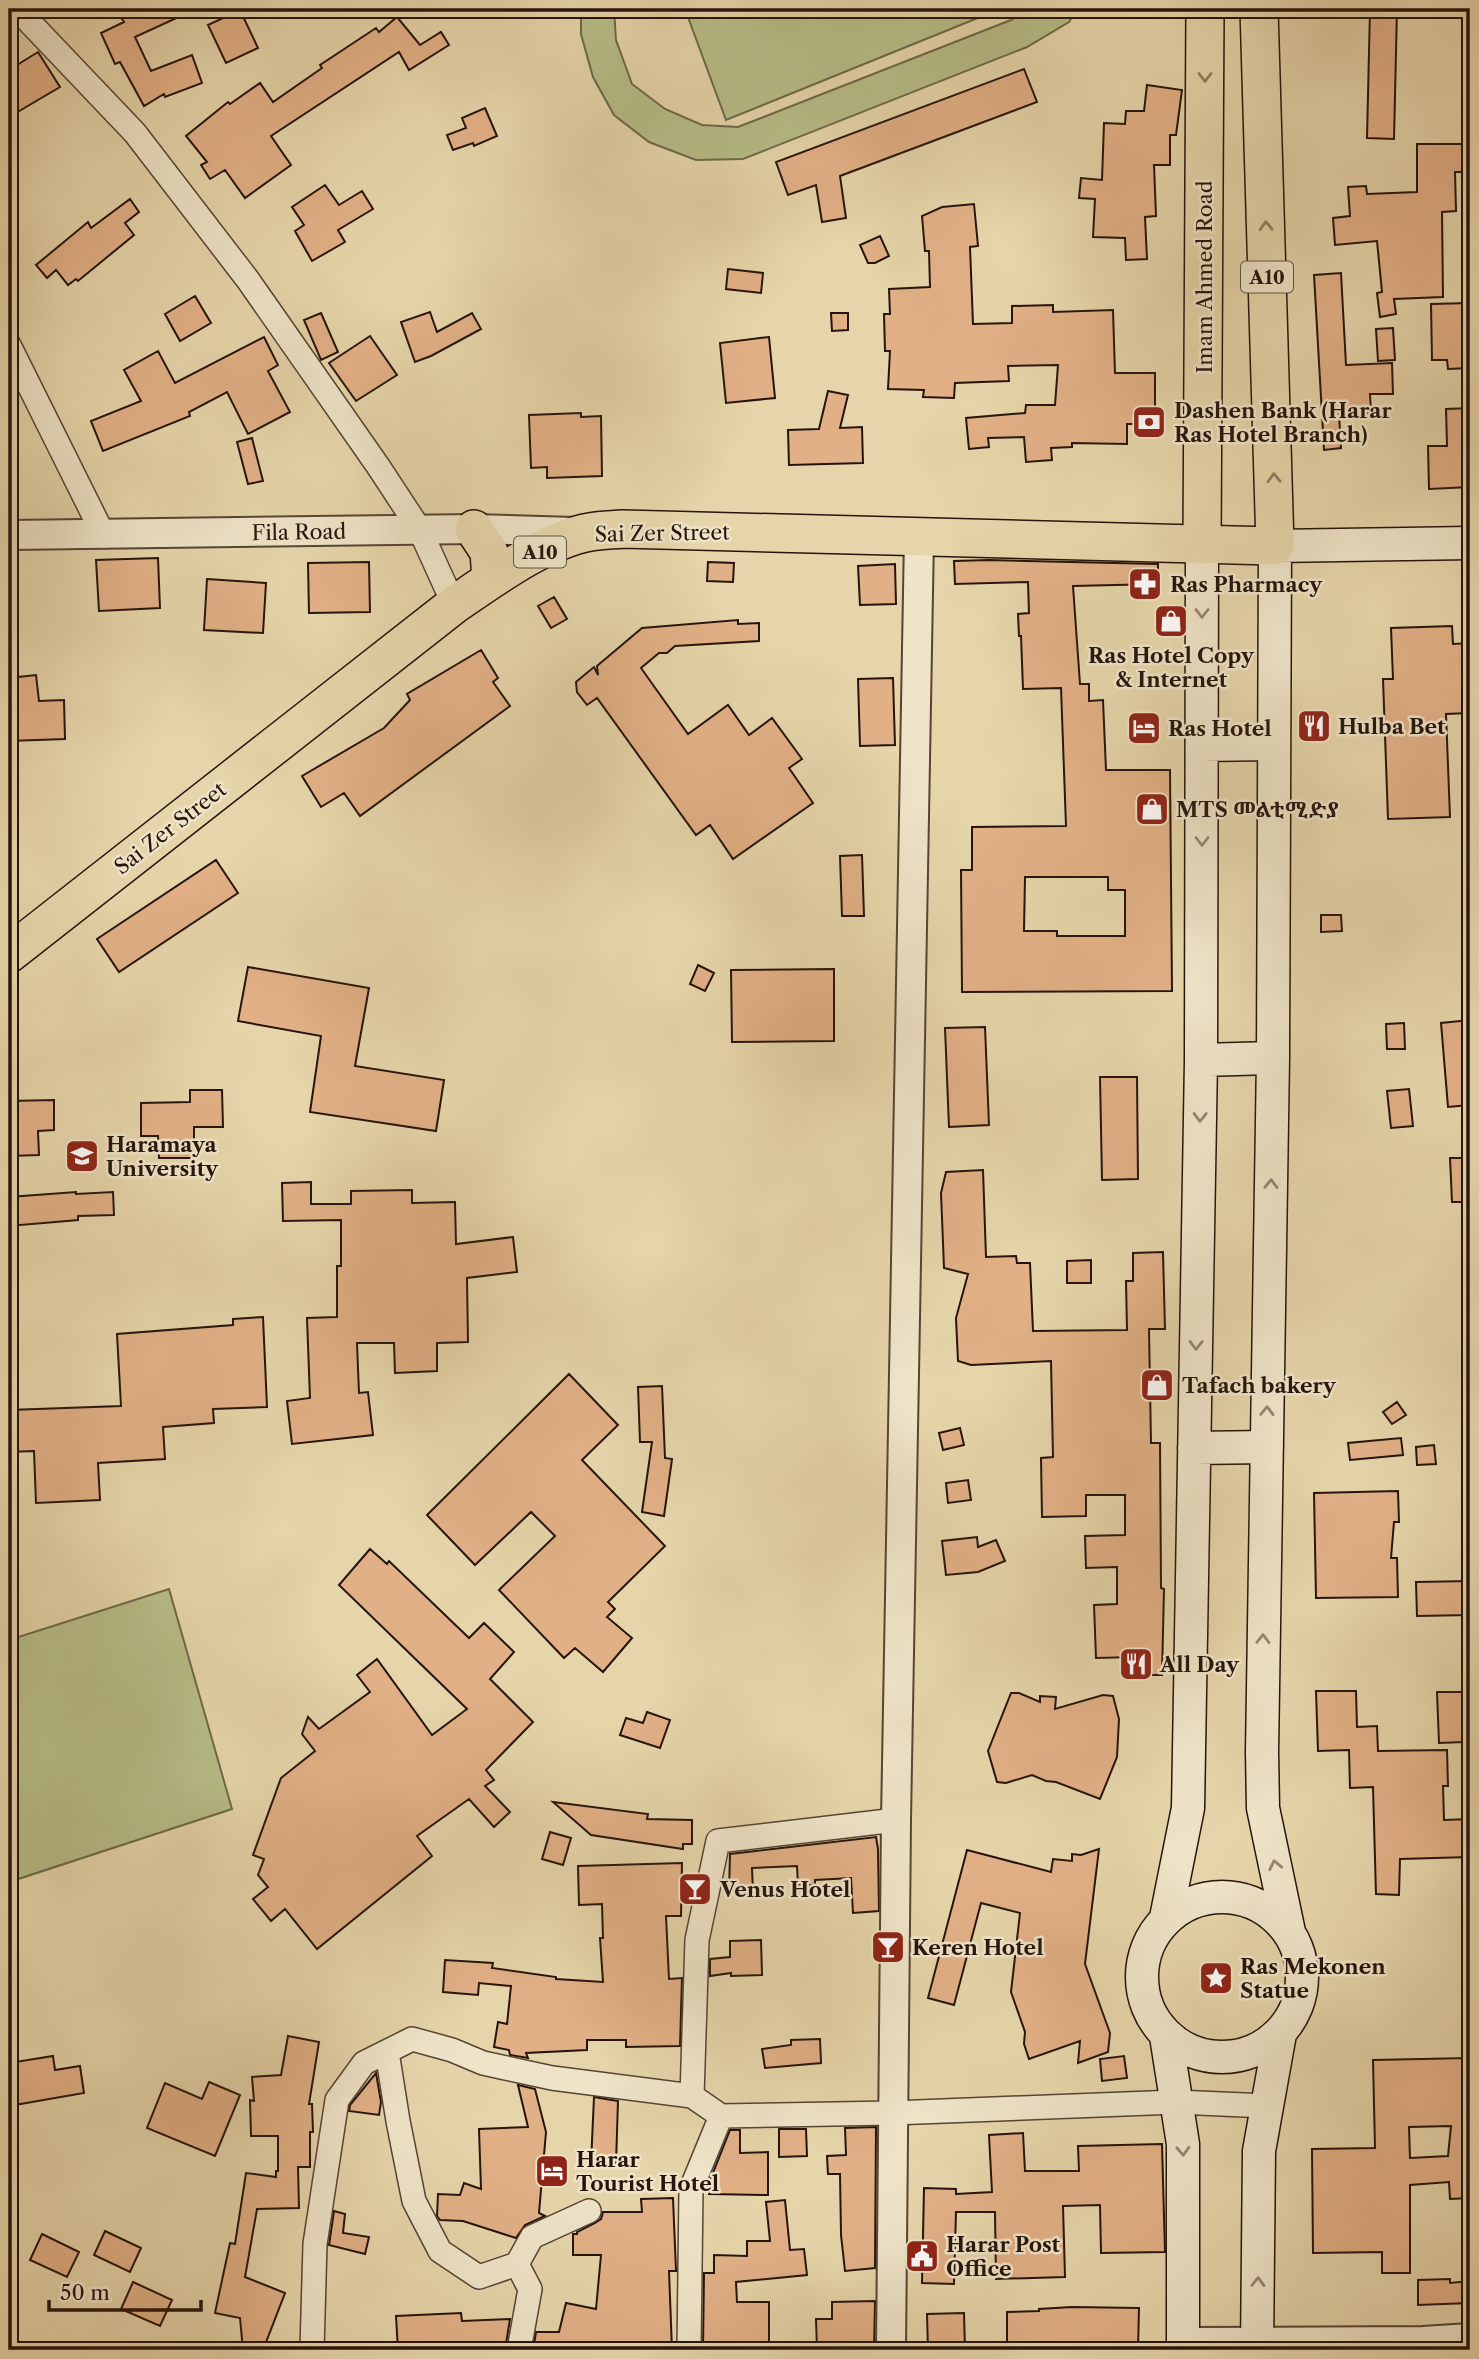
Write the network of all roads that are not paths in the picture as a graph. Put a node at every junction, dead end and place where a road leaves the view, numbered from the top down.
1 (17, 9) edge
2 (1205, 9) edge
3 (1259, 9) edge
4 (9, 345) edge
5 (474, 529) junction
6 (420, 530) junction
7 (589, 532) junction
8 (9, 535) edge
9 (104, 536) junction
10 (919, 537) junction
11 (1470, 543) edge
12 (1202, 545) junction
13 (1275, 546) junction
14 (491, 579) junction
15 (454, 605) junction
16 (1274, 744) junction
17 (1202, 745) junction
18 (9, 954) edge
19 (1273, 1058) junction
20 (1201, 1060) junction
21 (1267, 1447) junction
22 (1194, 1448) junction
23 (896, 1820) junction
24 (1166, 1918) junction
25 (1289, 1932) junction
26 (1280, 2034) junction
27 (1166, 2036) junction
28 (387, 2052) junction
29 (692, 2096) junction
30 (1176, 2102) junction
31 (1267, 2106) junction
32 (892, 2113) junction
33 (721, 2116) junction
34 (589, 2211) dead end
35 (517, 2264) junction
36 (1470, 2338) edge
37 (1183, 2346) edge
38 (1257, 2346) edge
39 (312, 2350) edge
40 (519, 2350) edge
41 (689, 2350) edge
42 (891, 2350) edge

1 - 6 street
2 -> 12 highway, Imam Ahmed Road
13 -> 3 highway, A10
4 - 9 street
5 - 6 street, Fila Road
5 - 7 street, Fila Road
5 - 14 highway
6 - 9 street, Fila Road
6 - 15 street
7 - 10 highway, Sai Zer Street / A10
7 - 14 highway, Sai Zer Street / A10
8 - 9 street, Fila Road
10 - 12 highway, Sai Zer Street / A10
10 - 23 street
11 - 13 main road
12 - 13 highway, A10
12 -> 17 main road
13 - 16 main road
14 - 15 highway, Sai Zer Street / A10
15 - 18 highway, Sai Zer Street / A10
16 - 17 main road
16 - 19 main road
17 -> 20 main road
19 - 20 main road
21 -> 19 main road
20 -> 22 main road
21 - 22 main road
25 -> 21 main road
22 - 24 main road
23 - 29 street
23 - 32 street
24 - 25 main road
24 - 27 main road
25 - 26 main road
26 - 27 main road
26 - 31 main road
27 - 30 main road
28 - 29 street
28 - 35 street
28 - 39 street
29 - 33 street
30 - 31 street
30 - 32 street
30 -> 37 main road
38 -> 31 main road
32 - 33 street
32 - 42 street
33 - 41 street
34 - 35 street
35 - 40 street
36 - 38 street
37 - 38 street

